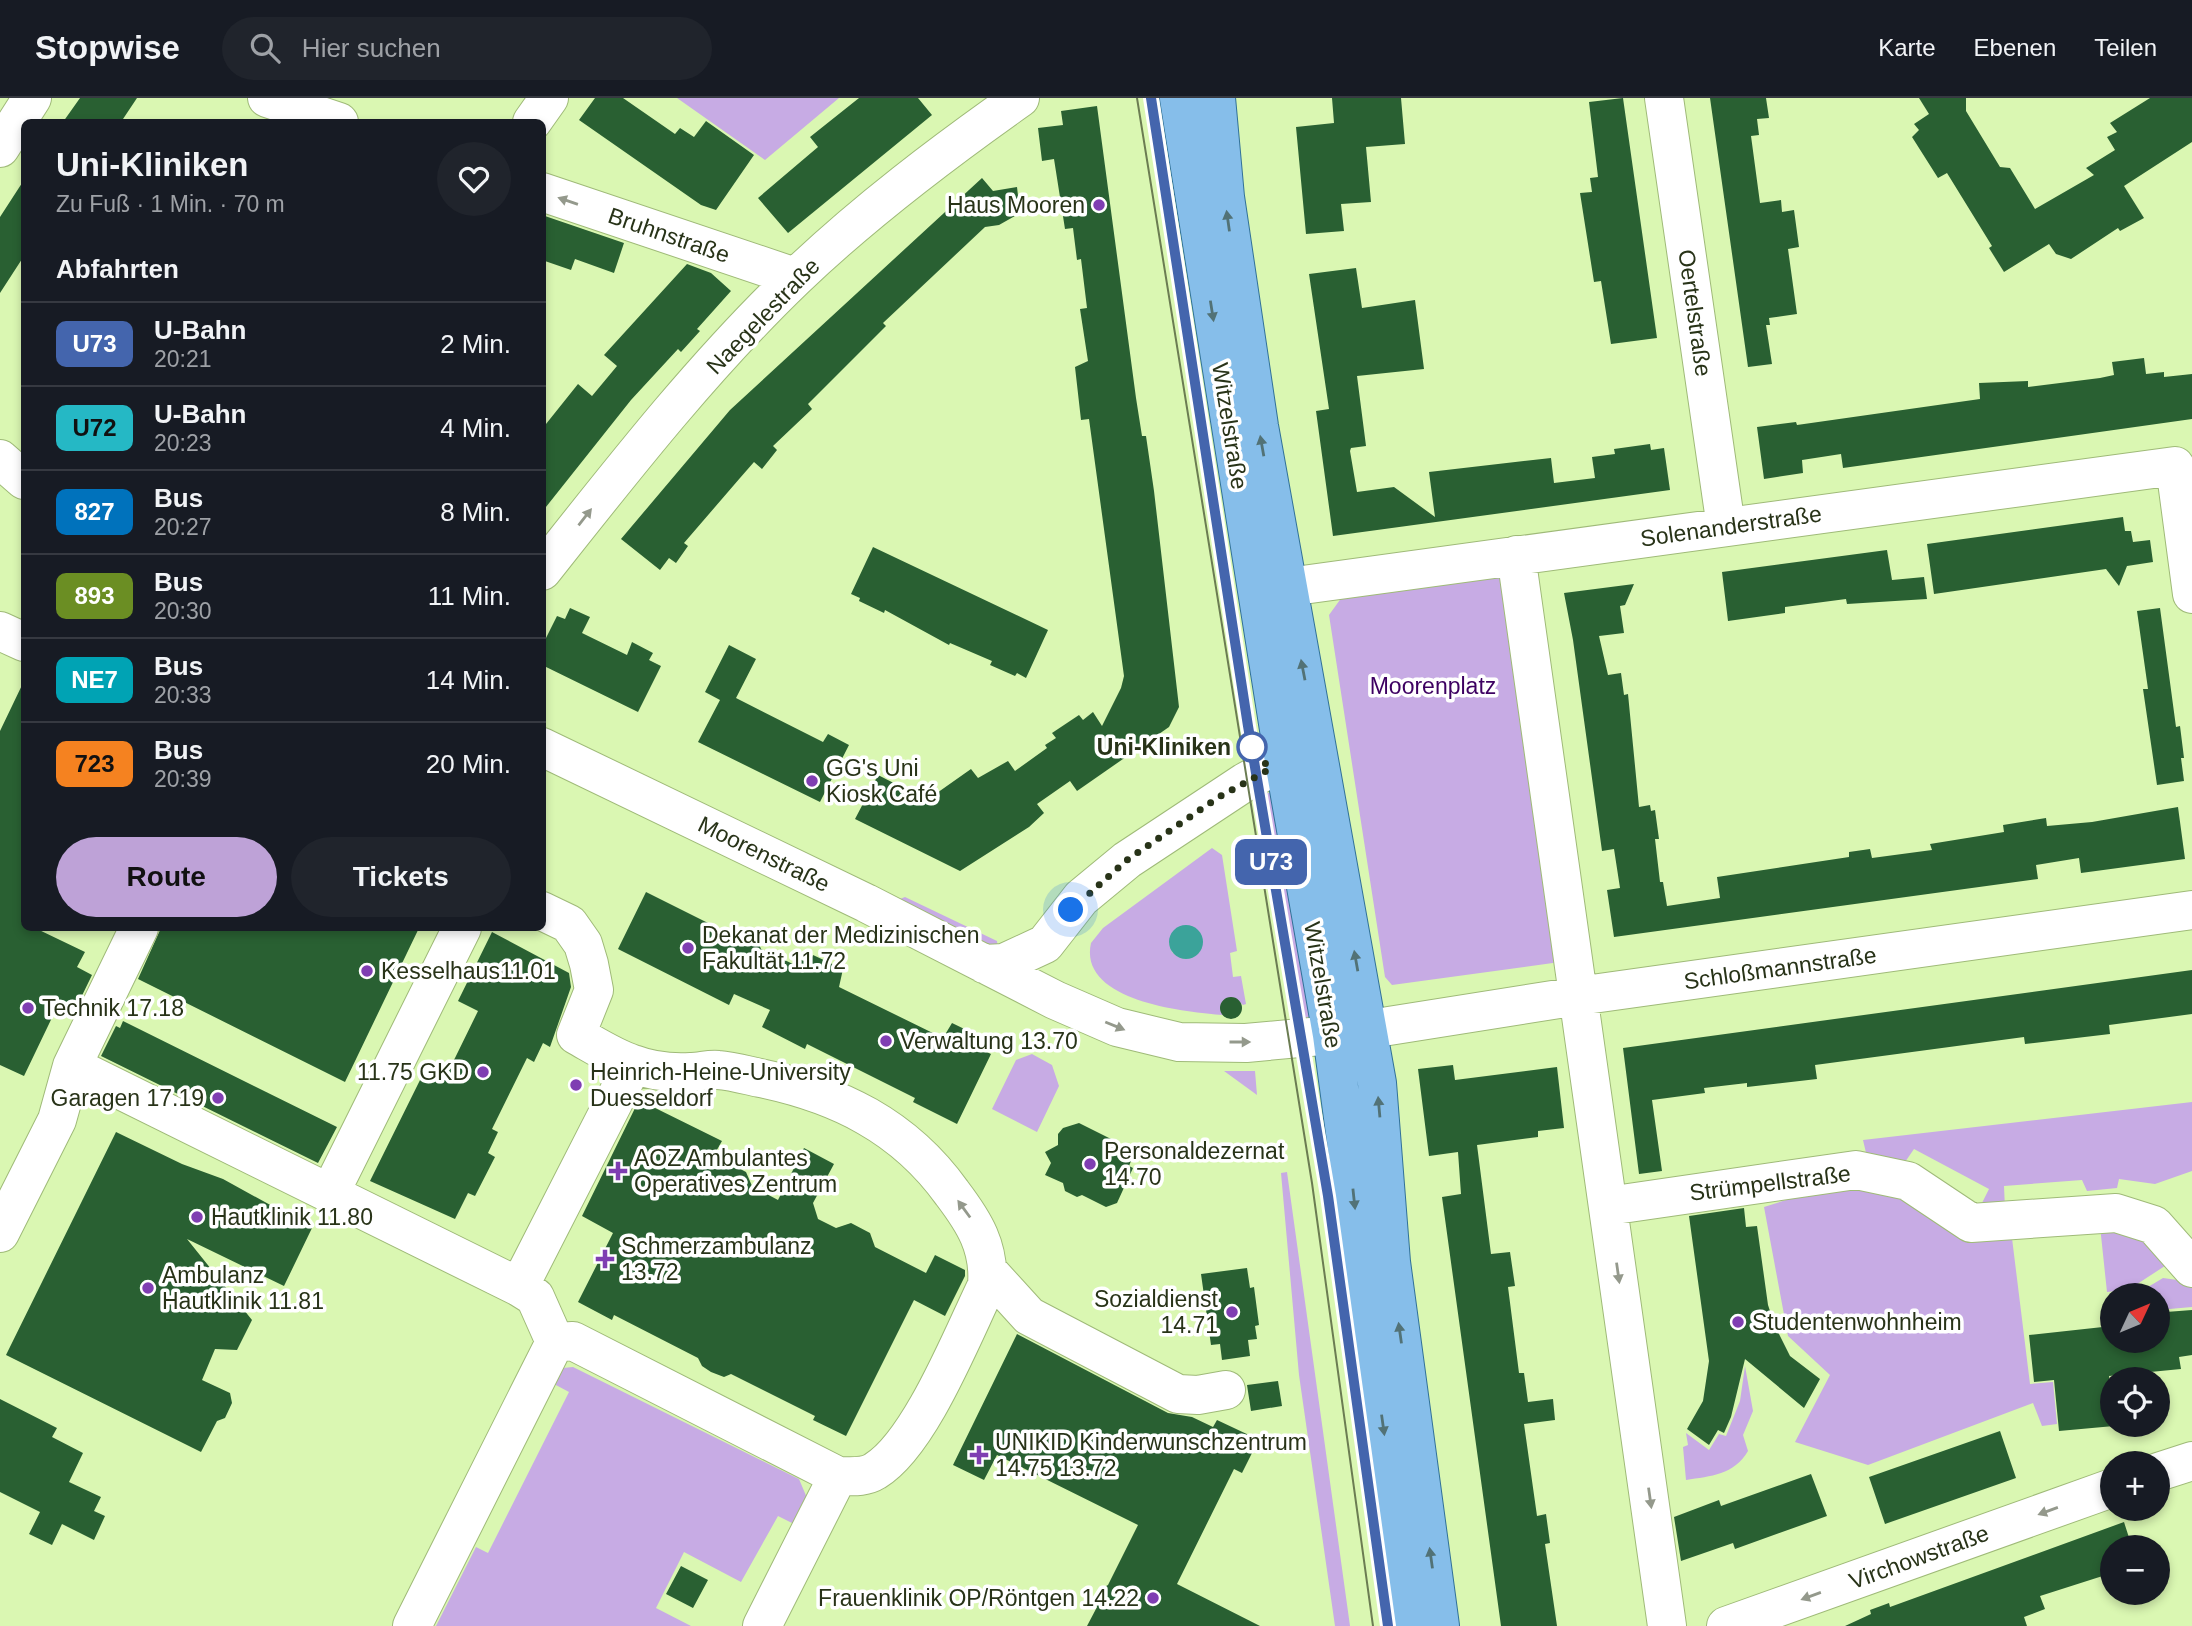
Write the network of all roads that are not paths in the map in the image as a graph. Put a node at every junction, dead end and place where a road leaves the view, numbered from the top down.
1 (32, 98) edge
2 (267, 98) edge
3 (549, 98) edge
4 (1020, 98) edge
5 (1179, 98) edge
6 (1216, 98) edge
7 (1664, 98) edge
8 (330, 119) edge
9 (534, 119) edge
10 (0, 148) edge
11 (546, 193) edge
12 (796, 277) junction
13 (0, 459) edge
14 (21, 477) edge
15 (1726, 527) junction
16 (1516, 555) junction
17 (546, 566) edge
18 (1288, 587) junction
19 (2192, 594) edge
20 (0, 631) edge
21 (21, 641) edge
22 (546, 749) edge
23 (1284, 761) junction
24 (1325, 793) junction
25 (2192, 910) edge
26 (546, 913) edge
27 (138, 931) edge
28 (461, 931) edge
29 (1045, 944) junction
30 (984, 964) junction
31 (1578, 996) junction
32 (1055, 1000) junction
33 (1350, 1031) junction
34 (633, 1064) junction
35 (72, 1066) junction
36 (330, 1193) junction
37 (1608, 1206) junction
38 (0, 1233) edge
39 (2192, 1268) edge
40 (988, 1271) junction
41 (519, 1287) junction
42 (555, 1342) junction
43 (1226, 1390) dead end
44 (2192, 1461) edge
45 (2170, 1468) edge
46 (838, 1476) junction
47 (2100, 1492) edge
48 (412, 1626) edge
49 (762, 1626) edge
50 (1411, 1626) edge
51 (1440, 1626) edge
52 (1667, 1626) edge
53 (1726, 1626) edge

1 - 10 street
2 - 8 street
3 - 9 street
4 - 12 street, Naegelestraße
5 -> 23 main road, Witzelstraße
18 -> 6 main road, Witzelstraße
7 - 15 street, Oertelstraße
12 -> 11 street, Bruhnstraße
17 -> 12 street, Naegelestraße
13 - 14 street
15 - 16 street, Solenanderstraße
15 - 19 street, Solenanderstraße
16 - 18 street, Solenanderstraße
16 - 31 street
24 -> 18 main road, Witzelstraße
20 - 21 street
22 - 30 street, Moorenstraße
23 - 24 street
23 - 29 street
23 - 33 main road, Witzelstraße
33 -> 24 main road, Witzelstraße
25 - 31 street, Schloßmannstraße
26 - 34 street
27 - 35 street
28 - 36 street
29 - 30 street
29 - 32 street
30 - 32 street, Moorenstraße
31 - 33 street, Schloßmannstraße
31 - 37 street
32 -> 33 street, Moorenstraße
33 -> 50 main road, Witzelstraße
51 -> 33 main road, Witzelstraße
40 -> 34 street
34 - 41 street
35 - 36 street
35 - 38 street
36 - 41 street
37 - 39 street, Strümpellstraße
37 -> 52 street
40 - 43 street
40 - 46 street
41 - 42 street
42 - 46 street
42 - 48 street
44 - 45 street
46 - 49 street
47 -> 53 street, Virchowstraße

